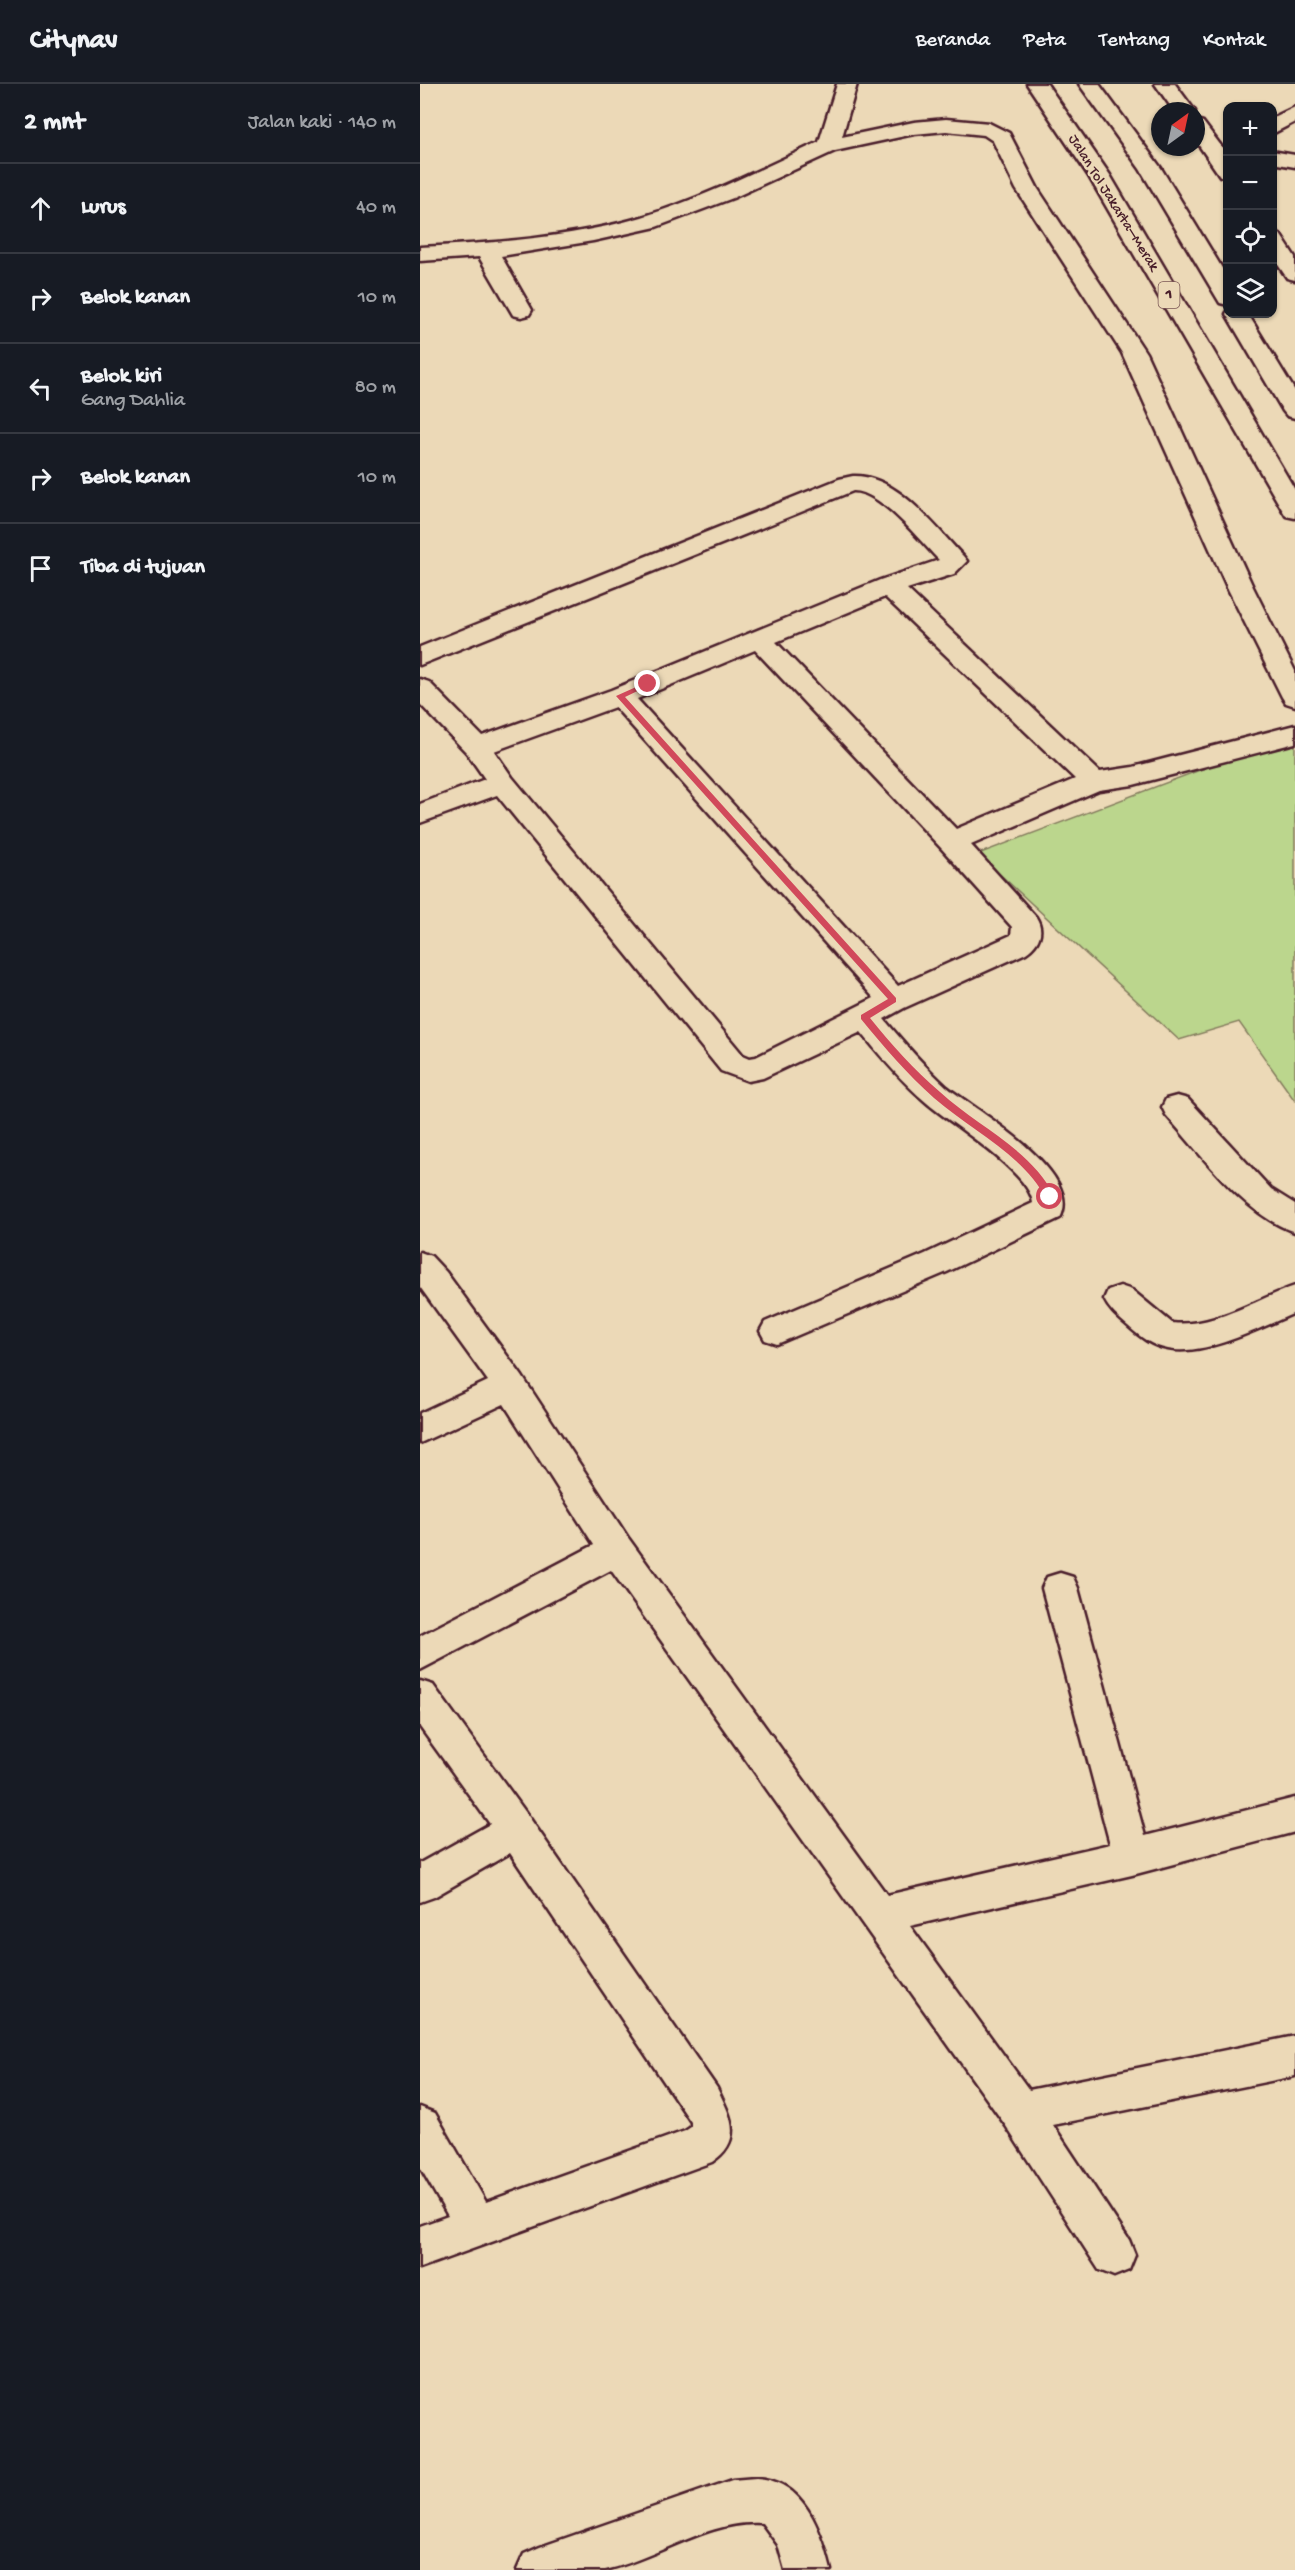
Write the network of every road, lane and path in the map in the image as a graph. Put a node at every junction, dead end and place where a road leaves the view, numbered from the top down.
1 (847, 84) edge
2 (1037, 84) edge
3 (1089, 84) edge
4 (1165, 84) edge
5 (1178, 102) edge
6 (1295, 113) edge
7 (1277, 125) edge
8 (1205, 135) edge
9 (829, 146) junction
10 (1222, 152) edge
11 (1277, 158) edge
12 (1295, 160) edge
13 (1277, 246) edge
14 (486, 250) junction
15 (420, 254) edge
16 (1295, 273) edge
17 (1223, 291) edge
18 (520, 310) dead end
19 (1239, 318) edge
20 (1295, 411) edge
21 (1295, 511) edge
22 (889, 586) junction
23 (759, 639) junction
24 (422, 651) edge
25 (420, 688) edge
26 (620, 696) junction
27 (1295, 697) edge
28 (1295, 734) edge
29 (477, 747) junction
30 (1094, 782) junction
31 (502, 783) junction
32 (420, 814) edge
33 (952, 842) junction
34 (893, 1000) junction
35 (864, 1017) junction
36 (1177, 1107) dead end
37 (1295, 1220) edge
38 (420, 1265) edge
39 (1120, 1299) dead end
40 (1295, 1299) edge
41 (777, 1331) dead end
42 (510, 1386) junction
43 (420, 1429) edge
44 (617, 1550) junction
45 (1059, 1588) dead end
46 (420, 1654) edge
47 (420, 1697) edge
48 (1295, 1815) edge
49 (516, 1829) junction
50 (1132, 1857) junction
51 (420, 1884) edge
52 (880, 1915) junction
53 (1295, 2056) edge
54 (1020, 2112) junction
55 (420, 2127) edge
56 (477, 2227) junction
57 (420, 2247) edge
58 (1114, 2255) dead end
59 (540, 2570) edge
60 (808, 2570) edge

1 - 9 main road
2 - 21 main road, Jalan Tol Jakarta–Merak / 1
3 - 17 main road
4 - 5 main road
6 - 7 main road
8 - 10 main road
9 - 14 main road
9 - 27 main road
11 - 12 main road
13 - 16 main road
14 - 15 main road
14 - 18 main road
19 - 20 main road
22 - 23 main road
22 - 24 main road
22 - 30 main road
23 - 26 main road
23 - 33 main road
25 - 29 main road
26 - 29 main road
26 - 34 main road
28 - 30 main road
29 - 31 main road
30 - 33 main road
31 - 32 main road
31 - 35 main road
33 - 34 main road
34 - 35 main road
35 - 41 main road
36 - 37 main road
38 - 42 main road
39 - 40 main road
42 - 43 main road
42 - 44 main road
44 - 46 main road
44 - 52 main road
45 - 50 main road
47 - 49 main road
48 - 50 main road
49 - 51 main road
49 - 56 main road
50 - 52 main road
52 - 54 main road
53 - 54 main road
54 - 58 main road
55 - 56 main road
56 - 57 main road
59 - 60 main road

